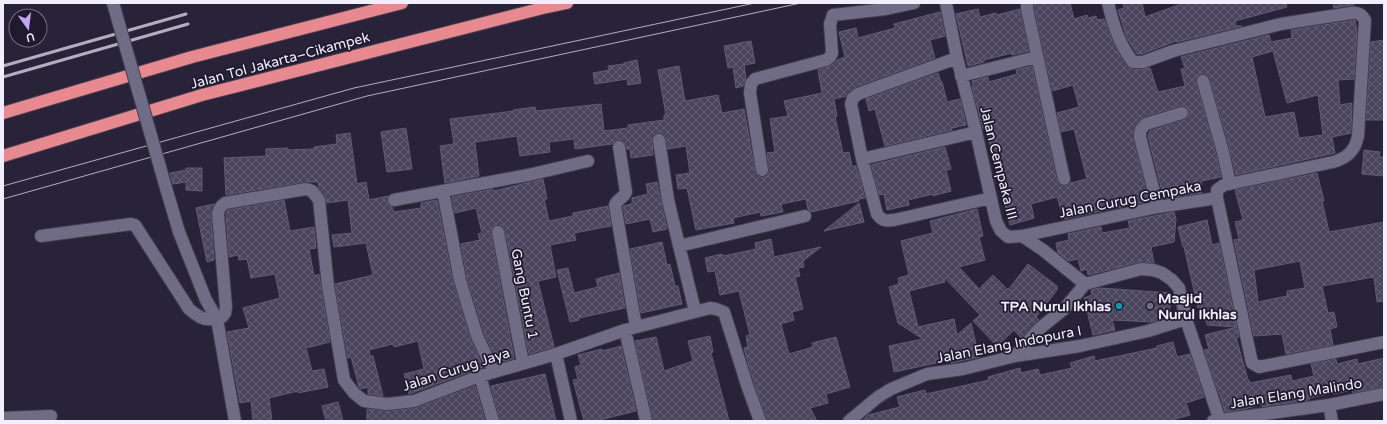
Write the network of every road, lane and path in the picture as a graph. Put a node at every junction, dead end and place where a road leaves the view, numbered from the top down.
1 (113, 3) edge
2 (402, 3) edge
3 (567, 3) edge
4 (914, 3) edge
5 (946, 3) edge
6 (1027, 3) edge
7 (1108, 3) edge
8 (1037, 57) junction
9 (957, 58) junction
10 (961, 76) junction
11 (1203, 81) dead end
12 (3, 113) edge
13 (1182, 113) dead end
14 (976, 132) junction
15 (659, 140) dead end
16 (619, 147) dead end
17 (3, 156) edge
18 (862, 159) junction
19 (588, 161) dead end
20 (762, 170) dead end
21 (1064, 179) dead end
22 (1230, 184) junction
23 (443, 192) junction
24 (990, 198) junction
25 (1217, 198) junction
26 (394, 200) dead end
27 (1158, 207) junction
28 (805, 216) dead end
29 (498, 232) dead end
30 (41, 236) dead end
31 (1022, 236) junction
32 (679, 246) junction
33 (1085, 284) junction
34 (696, 311) junction
35 (217, 319) junction
36 (1186, 319) junction
37 (630, 328) junction
38 (1384, 342) edge
39 (556, 354) junction
40 (1015, 356) junction
41 (523, 363) junction
42 (494, 372) junction
43 (480, 376) junction
44 (1384, 394) edge
45 (1329, 405) junction
46 (51, 416) dead end
47 (3, 418) edge
48 (235, 421) edge
49 (493, 421) edge
50 (571, 421) edge
51 (646, 421) edge
52 (760, 421) edge
53 (849, 421) edge
54 (1218, 421) edge
55 (1332, 421) edge

1 - 35 street, bridge
2 - 12 highway, Jalan Tol Jakarta–Cikampek
3 - 17 highway, Jalan Tol Jakarta–Cikampek
4 - 20 street
5 - 9 street, Jalan Cempaka III
6 - 8 street
7 - 22 street
8 - 10 street
8 - 21 street
9 - 10 street, Jalan Cempaka III
9 - 18 street
10 - 14 street, Jalan Cempaka III
11 - 22 street
13 - 27 street
14 - 18 street
14 - 24 street, Jalan Cempaka III
15 - 32 street
16 - 37 street
18 - 24 street
19 - 23 street
22 - 25 street, Jalan Curug Cempaka
23 - 26 street
23 - 42 street
24 - 31 street, Jalan Cempaka III
25 - 27 street, Jalan Curug Cempaka
25 - 38 street
27 - 31 street, Jalan Curug Cempaka
28 - 32 street
29 - 41 street, Gang Buntu 1
30 - 35 street
31 - 33 street, Jalan Cempaka III
32 - 34 street
33 - 36 street
33 - 40 street
34 - 37 street, Jalan Curug Jaya
34 - 52 street, Jalan Curug Jaya
35 - 43 street, Jalan Curug Jaya
35 - 48 street
36 - 40 street, Jalan Elang Indopura I
36 - 54 street
37 - 39 street, Jalan Curug Jaya
37 - 51 street
39 - 41 street, Jalan Curug Jaya
39 - 50 street
40 - 53 street, Jalan Elang Indopura I
41 - 42 street, Jalan Curug Jaya
42 - 43 street, Jalan Curug Jaya
43 - 49 street
44 - 45 street, Jalan Elang Malindo
45 - 54 street, Jalan Elang Malindo
45 - 55 street
46 - 47 street

